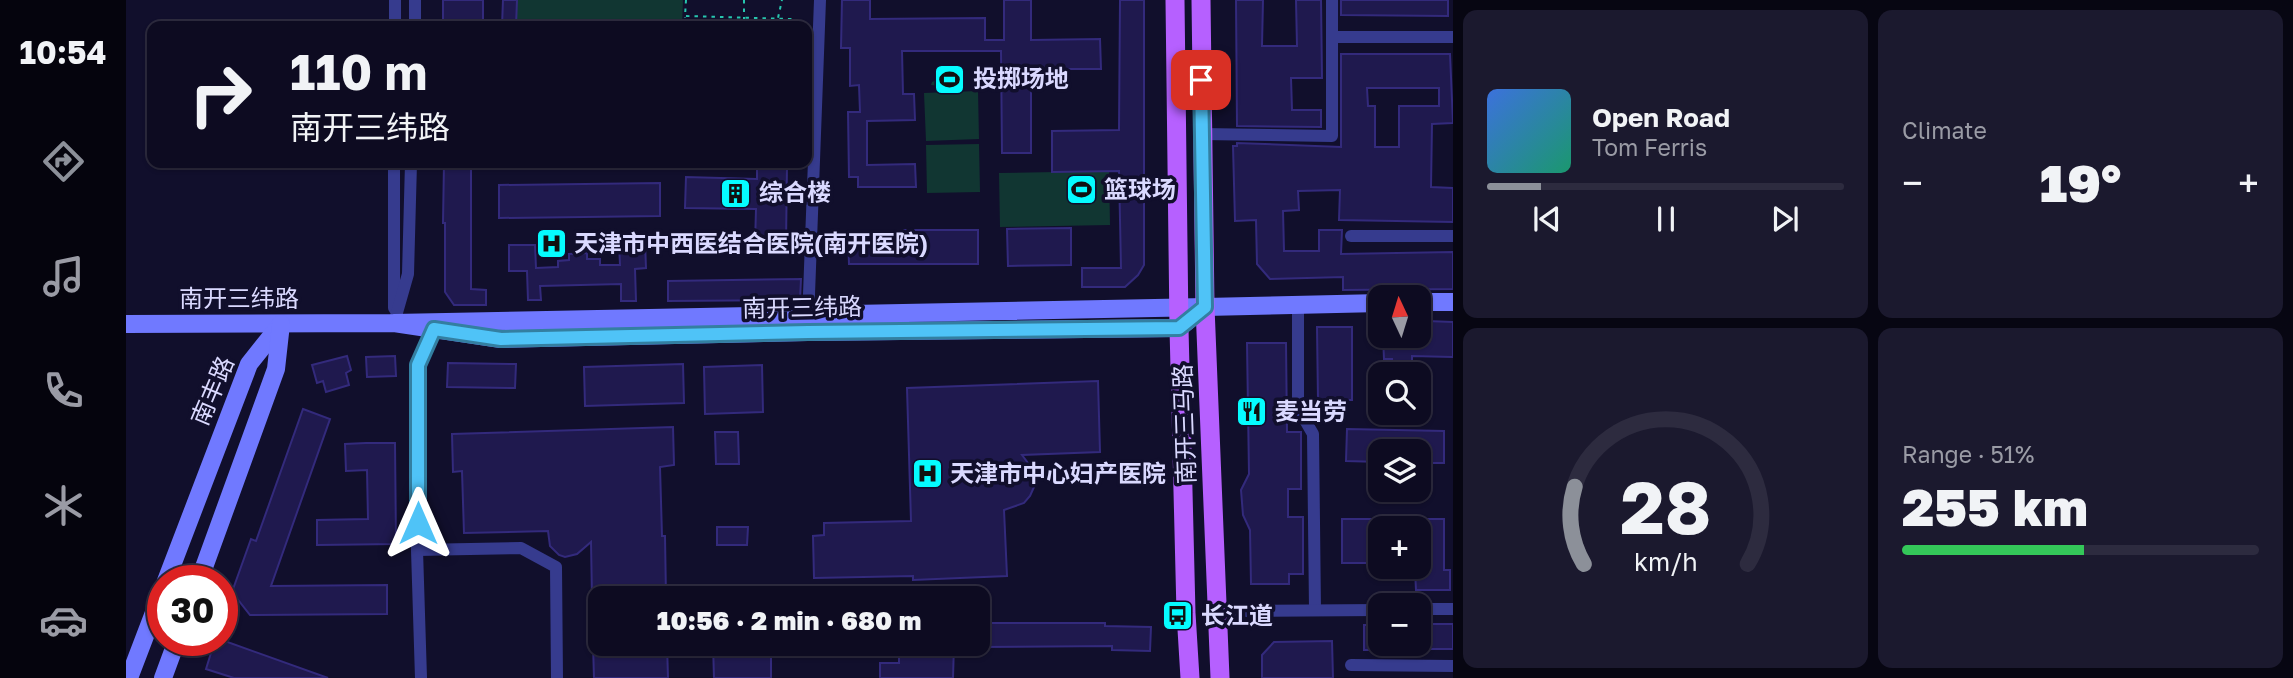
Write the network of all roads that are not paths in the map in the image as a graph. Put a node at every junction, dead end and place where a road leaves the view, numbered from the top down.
1 (395, 0) edge
2 (415, 0) edge
3 (820, 0) edge
4 (1175, 0) edge
5 (1201, 0) edge
6 (1332, 0) edge
7 (395, 21) edge
8 (415, 21) edge
9 (1332, 37) junction
10 (1453, 37) edge
11 (1201, 134) junction
12 (394, 168) edge
13 (411, 168) edge
14 (1352, 236) dead end
15 (1453, 236) edge
16 (1432, 302) edge
17 (1453, 302) edge
18 (1368, 303) edge
19 (1298, 305) junction
20 (1205, 307) junction
21 (1179, 308) junction
22 (808, 314) junction
23 (394, 323) junction
24 (126, 324) edge
25 (281, 324) junction
26 (1179, 328) junction
27 (434, 329) junction
28 (808, 332) junction
29 (418, 550) junction
30 (172, 565) edge
31 (205, 565) edge
32 (1431, 609) edge
33 (1453, 609) edge
34 (1315, 610) junction
35 (1368, 610) edge
36 (1216, 611) junction
37 (147, 632) edge
38 (171, 656) edge
39 (1351, 666) dead end
40 (1453, 666) edge
41 (130, 678) edge
42 (163, 678) edge
43 (421, 678) edge
44 (557, 678) edge
45 (1190, 678) edge
46 (1220, 678) edge

1 - 7 street
2 - 8 street
3 - 22 street
4 - 21 main road, 南开三马路
5 - 11 main road, 南开三马路
6 - 9 street
9 - 10 street
9 - 11 street
11 - 20 main road, 南开三马路
12 - 23 street
13 - 23 street
14 - 15 street
16 - 17 street
18 - 19 street, 南开三纬路
19 - 20 street, 南开三纬路
19 - 34 street
20 - 21 street, 南开三纬路
20 - 26 street
20 - 36 main road, 南开三马路
21 - 22 street, 南开三纬路
21 - 26 main road, 南开三马路
22 - 23 street, 南开三纬路
22 - 28 street
23 - 25 street, 南开三纬路
23 - 27 street, 南开三纬路
24 - 25 street, 南开三纬路
25 - 30 street, 南丰路
25 - 31 street, 南丰路
26 - 28 street, 南开三纬路
26 - 45 main road, 南开三马路
27 - 28 street, 南开三纬路
27 - 29 street
29 - 43 street
29 - 44 street
32 - 33 street
34 - 35 street
34 - 36 street
36 - 46 main road, 南开三马路
37 - 41 street
38 - 42 street
39 - 40 street

